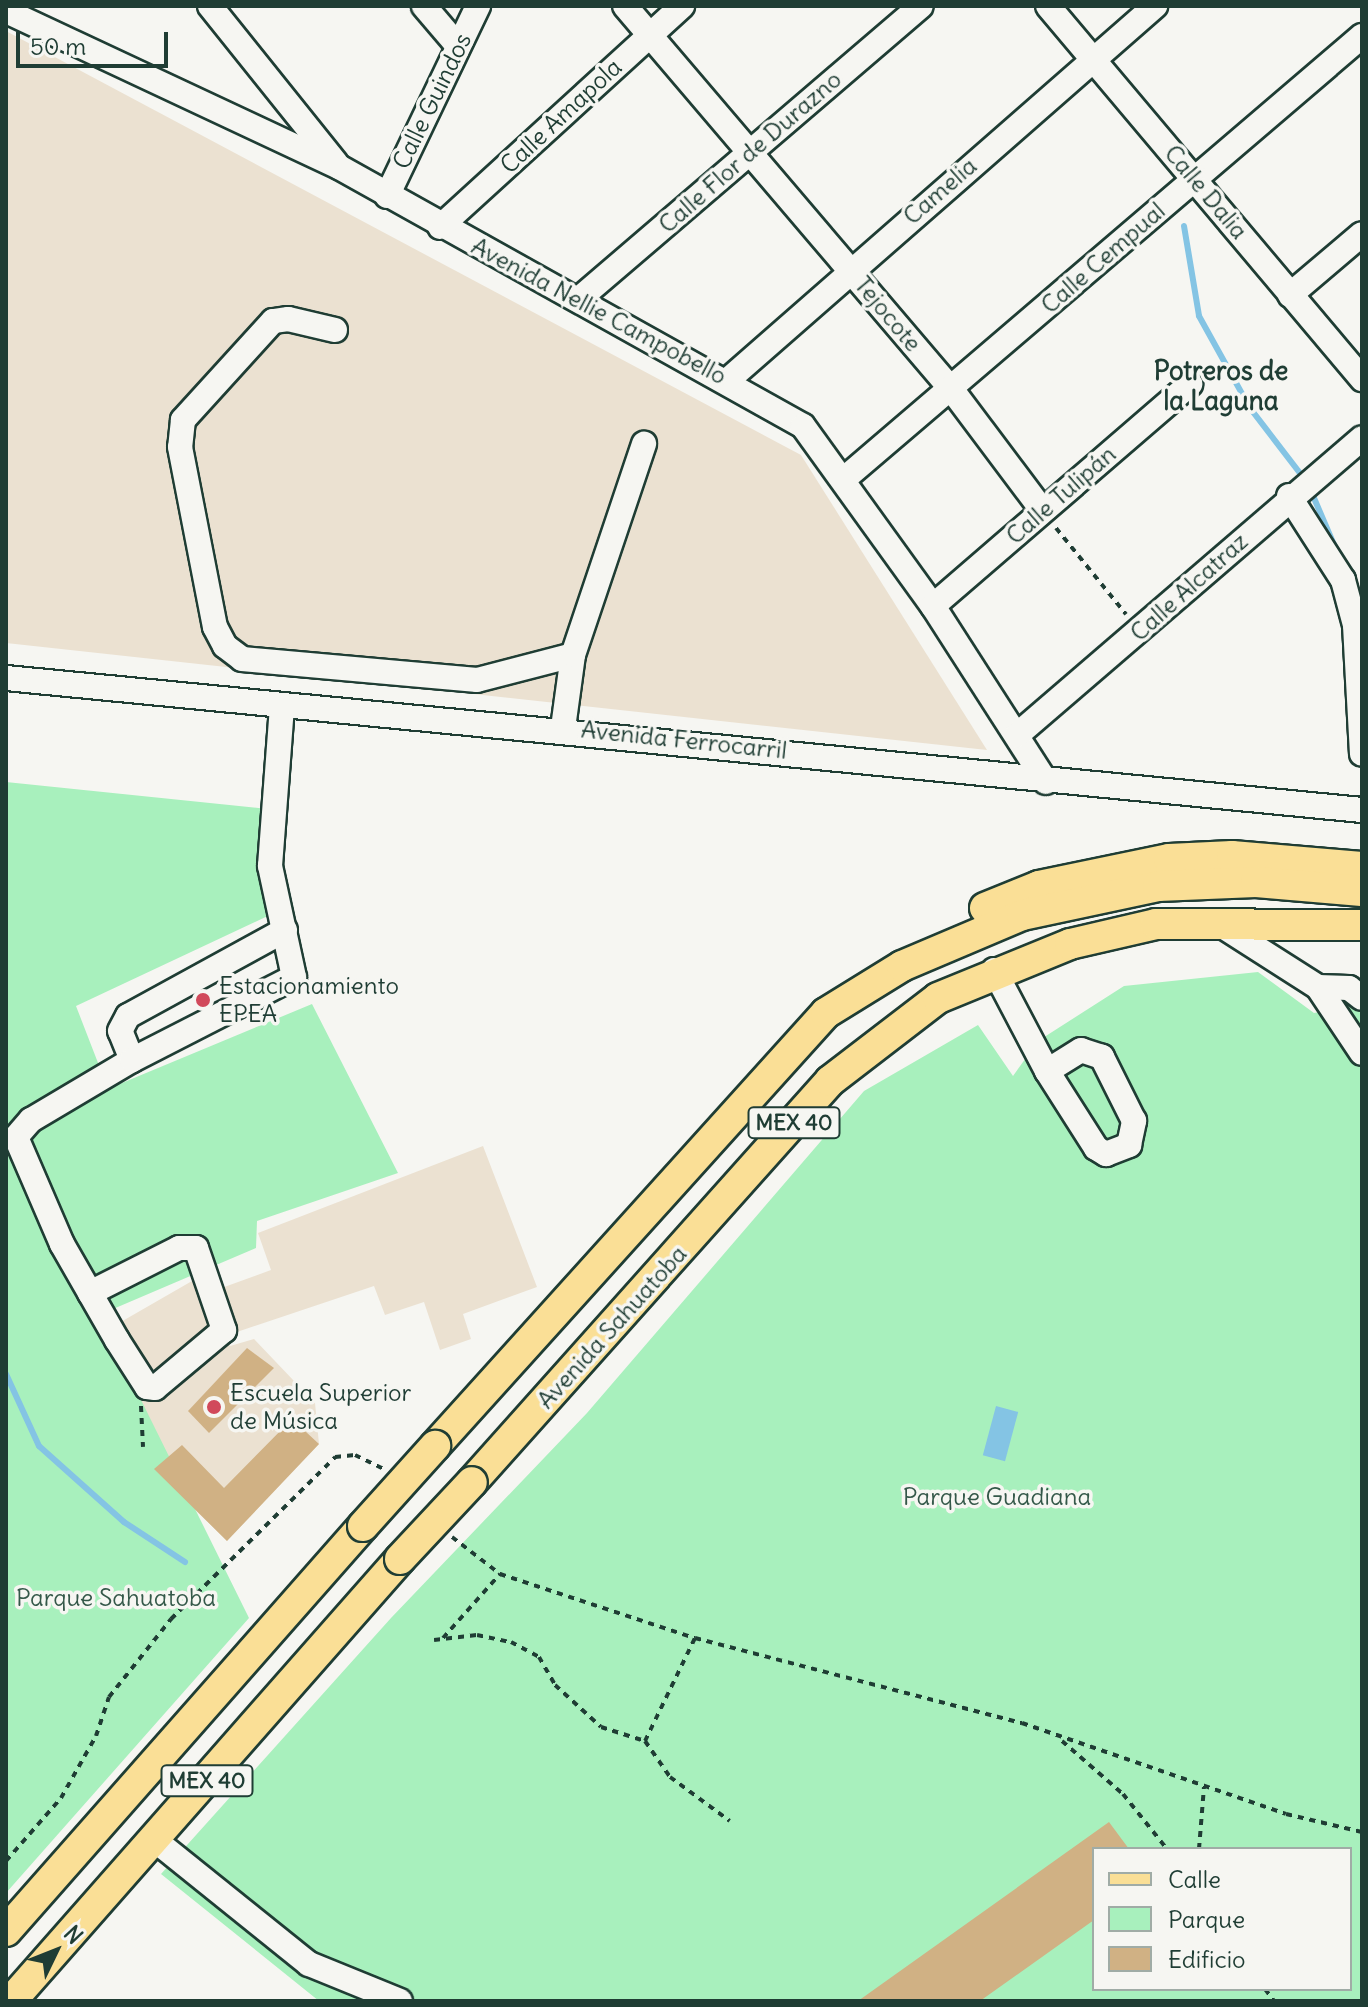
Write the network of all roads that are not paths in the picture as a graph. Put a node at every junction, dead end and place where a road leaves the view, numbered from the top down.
1 (210, 6) edge
2 (424, 6) edge
3 (478, 6) edge
4 (625, 6) edge
5 (682, 6) edge
6 (921, 6) edge
7 (1048, 6) edge
8 (1155, 6) edge
9 (6, 11) edge
10 (650, 34) junction
11 (1362, 36) edge
12 (458, 46) junction
13 (1092, 58) junction
14 (750, 151) junction
15 (339, 167) junction
16 (1195, 178) junction
17 (387, 196) junction
18 (440, 227) junction
19 (1362, 234) edge
20 (850, 269) junction
21 (1290, 295) junction
22 (579, 299) junction
23 (335, 330) dead end
24 (1362, 379) edge
25 (728, 380) junction
26 (1190, 384) dead end
27 (952, 390) junction
28 (1362, 438) edge
29 (644, 444) dead end
30 (844, 479) junction
31 (1289, 496) junction
32 (1042, 510) junction
33 (933, 606) junction
34 (573, 655) junction
35 (6, 678) edge
36 (282, 705) junction
37 (563, 728) junction
38 (1017, 735) junction
39 (1362, 754) edge
40 (1046, 782) junction
41 (1362, 810) edge
42 (1362, 867) edge
43 (1362, 891) edge
44 (1216, 922) junction
45 (1362, 925) edge
46 (285, 930) junction
47 (994, 970) junction
48 (1358, 985) edge
49 (1318, 987) junction
50 (826, 1013) junction
51 (1362, 1053) edge
52 (132, 1060) junction
53 (1047, 1071) dead end
54 (6, 1113) edge
55 (16, 1137) junction
56 (90, 1293) junction
57 (156, 1841) junction
58 (6, 1931) edge
59 (11, 2001) edge
60 (400, 2001) edge

1 - 15 street
2 - 12 street
3 - 12 street, Calle Guindos
4 - 10 street, Tejocote
5 - 10 street, Calle Amapola
6 - 14 street, Calle Flor de Durazno
7 - 13 street, Calle Dalia
8 - 13 street, Camelia
9 - 15 street, Avenida Nellie Campobello
10 - 14 street, Tejocote
10 - 18 street, Calle Amapola
11 - 16 street, Calle Cempual
12 - 17 street, Calle Guindos
13 - 16 street, Calle Dalia
13 - 20 street, Camelia
14 - 20 street, Tejocote
14 - 22 street, Calle Flor de Durazno
15 - 17 street, Avenida Nellie Campobello
16 - 21 street, Calle Dalia
16 - 27 street, Calle Cempual
17 - 18 street, Avenida Nellie Campobello
18 - 22 street, Avenida Nellie Campobello
19 - 21 street
20 - 25 street, Camelia
20 - 27 street, Tejocote
21 - 24 street, Calle Dalia
22 - 25 street, Avenida Nellie Campobello
23 - 34 street
25 - 30 street, Avenida Nellie Campobello
26 - 32 street, Calle Tulipán
27 - 30 street, Calle Cempual
27 - 32 street, Tejocote
28 - 31 street, Calle Alcatraz
29 - 34 street
30 - 33 street, Avenida Nellie Campobello
31 - 38 street, Calle Alcatraz
31 - 39 street
32 - 33 street, Calle Tulipán
33 - 38 street, Avenida Nellie Campobello
34 - 37 street
35 - 36 street, Avenida Ferrocarril
36 - 37 street, Avenida Ferrocarril
36 - 46 street
37 - 40 street, Avenida Ferrocarril
38 - 40 street, Avenida Nellie Campobello
40 - 41 street, Avenida Ferrocarril
42 - 50 main road
43 - 50 main road, MEX 40
44 - 45 main road, Avenida Sahuatoba / MEX 40
44 - 47 main road, Avenida Sahuatoba / MEX 40
44 - 49 street
46 - 52 street
46 - 52 street
47 - 53 street
47 - 57 main road, Avenida Sahuatoba / MEX 40, bridge
48 - 49 street
49 - 51 street
50 - 58 main road, MEX 40, bridge
52 - 55 street
54 - 55 street
55 - 56 street
56 - 56 street
57 - 59 main road, Avenida Sahuatoba / MEX 40
57 - 60 street

